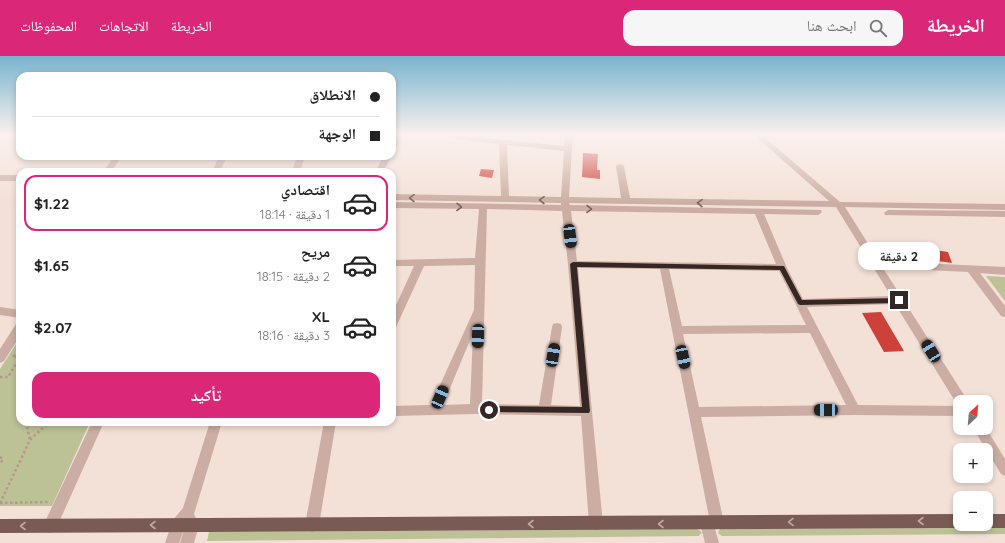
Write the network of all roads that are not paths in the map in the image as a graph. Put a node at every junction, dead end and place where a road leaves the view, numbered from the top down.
1 (504, 158) edge
2 (568, 158) edge
3 (783, 158) edge
4 (620, 166) dead end
5 (0, 178) edge
6 (16, 178) edge
7 (396, 197) edge
8 (505, 200) junction
9 (626, 202) junction
10 (396, 205) edge
11 (566, 205) junction
12 (483, 207) junction
13 (1005, 207) edge
14 (841, 209) junction
15 (758, 211) junction
16 (1005, 214) edge
17 (480, 261) junction
18 (421, 262) junction
19 (396, 263) edge
20 (573, 264) junction
21 (876, 264) junction
22 (664, 266) junction
23 (782, 268) junction
24 (971, 270) junction
25 (1005, 271) edge
26 (899, 300) junction
27 (800, 303) junction
28 (479, 307) junction
29 (0, 311) edge
30 (16, 313) edge
31 (1005, 313) edge
32 (396, 316) edge
33 (557, 327) dead end
34 (813, 329) junction
35 (677, 330) junction
36 (16, 333) edge
37 (0, 358) edge
38 (958, 395) edge
39 (476, 409) junction
40 (434, 410) junction
41 (544, 410) junction
42 (855, 410) junction
43 (586, 411) junction
44 (953, 411) edge
45 (396, 412) edge
46 (694, 412) junction
47 (96, 426) edge
48 (215, 426) edge
49 (329, 426) edge
50 (983, 435) edge
51 (1005, 470) edge
52 (953, 521) edge
53 (993, 521) edge
54 (1005, 521) edge
55 (712, 523) junction
56 (596, 524) junction
57 (185, 525) junction
58 (312, 525) junction
59 (0, 526) edge
60 (50, 526) junction
61 (172, 543) edge
62 (187, 543) edge
63 (712, 543) edge

1 - 8 street
2 - 11 street
3 - 14 street
4 - 9 street
5 - 6 street
8 -> 7 street
11 -> 8 street
9 - 11 street
14 -> 9 street
10 -> 12 street
11 - 12 street
11 -> 15 street
11 - 20 street
12 - 17 street
13 - 14 street
14 - 15 street
14 - 16 street
14 - 21 street
15 - 23 street
17 - 18 street
17 - 28 street
18 - 19 street
18 - 32 street
20 - 22 street
20 - 43 street
21 - 24 street
21 - 26 street
22 - 23 street
22 - 35 street
23 - 27 street
24 - 25 street
24 - 31 street
26 - 27 street
26 - 38 street
27 - 34 street
28 - 39 street
28 - 40 street
29 - 30 street
33 - 41 street
34 - 35 street
34 - 42 street
35 - 46 street
36 - 37 street
39 - 40 street
39 - 41 street
40 - 45 street
41 - 43 street
42 - 44 street
42 - 46 street
43 - 56 street
46 - 55 street
47 - 60 street
48 - 57 street
49 - 58 street
50 - 51 street
52 -> 55 main road
53 - 54 main road
55 -> 56 main road
55 - 63 street
56 -> 58 main road
57 - 58 main road
57 -> 60 main road
57 - 61 street
57 - 62 street
60 -> 59 main road

